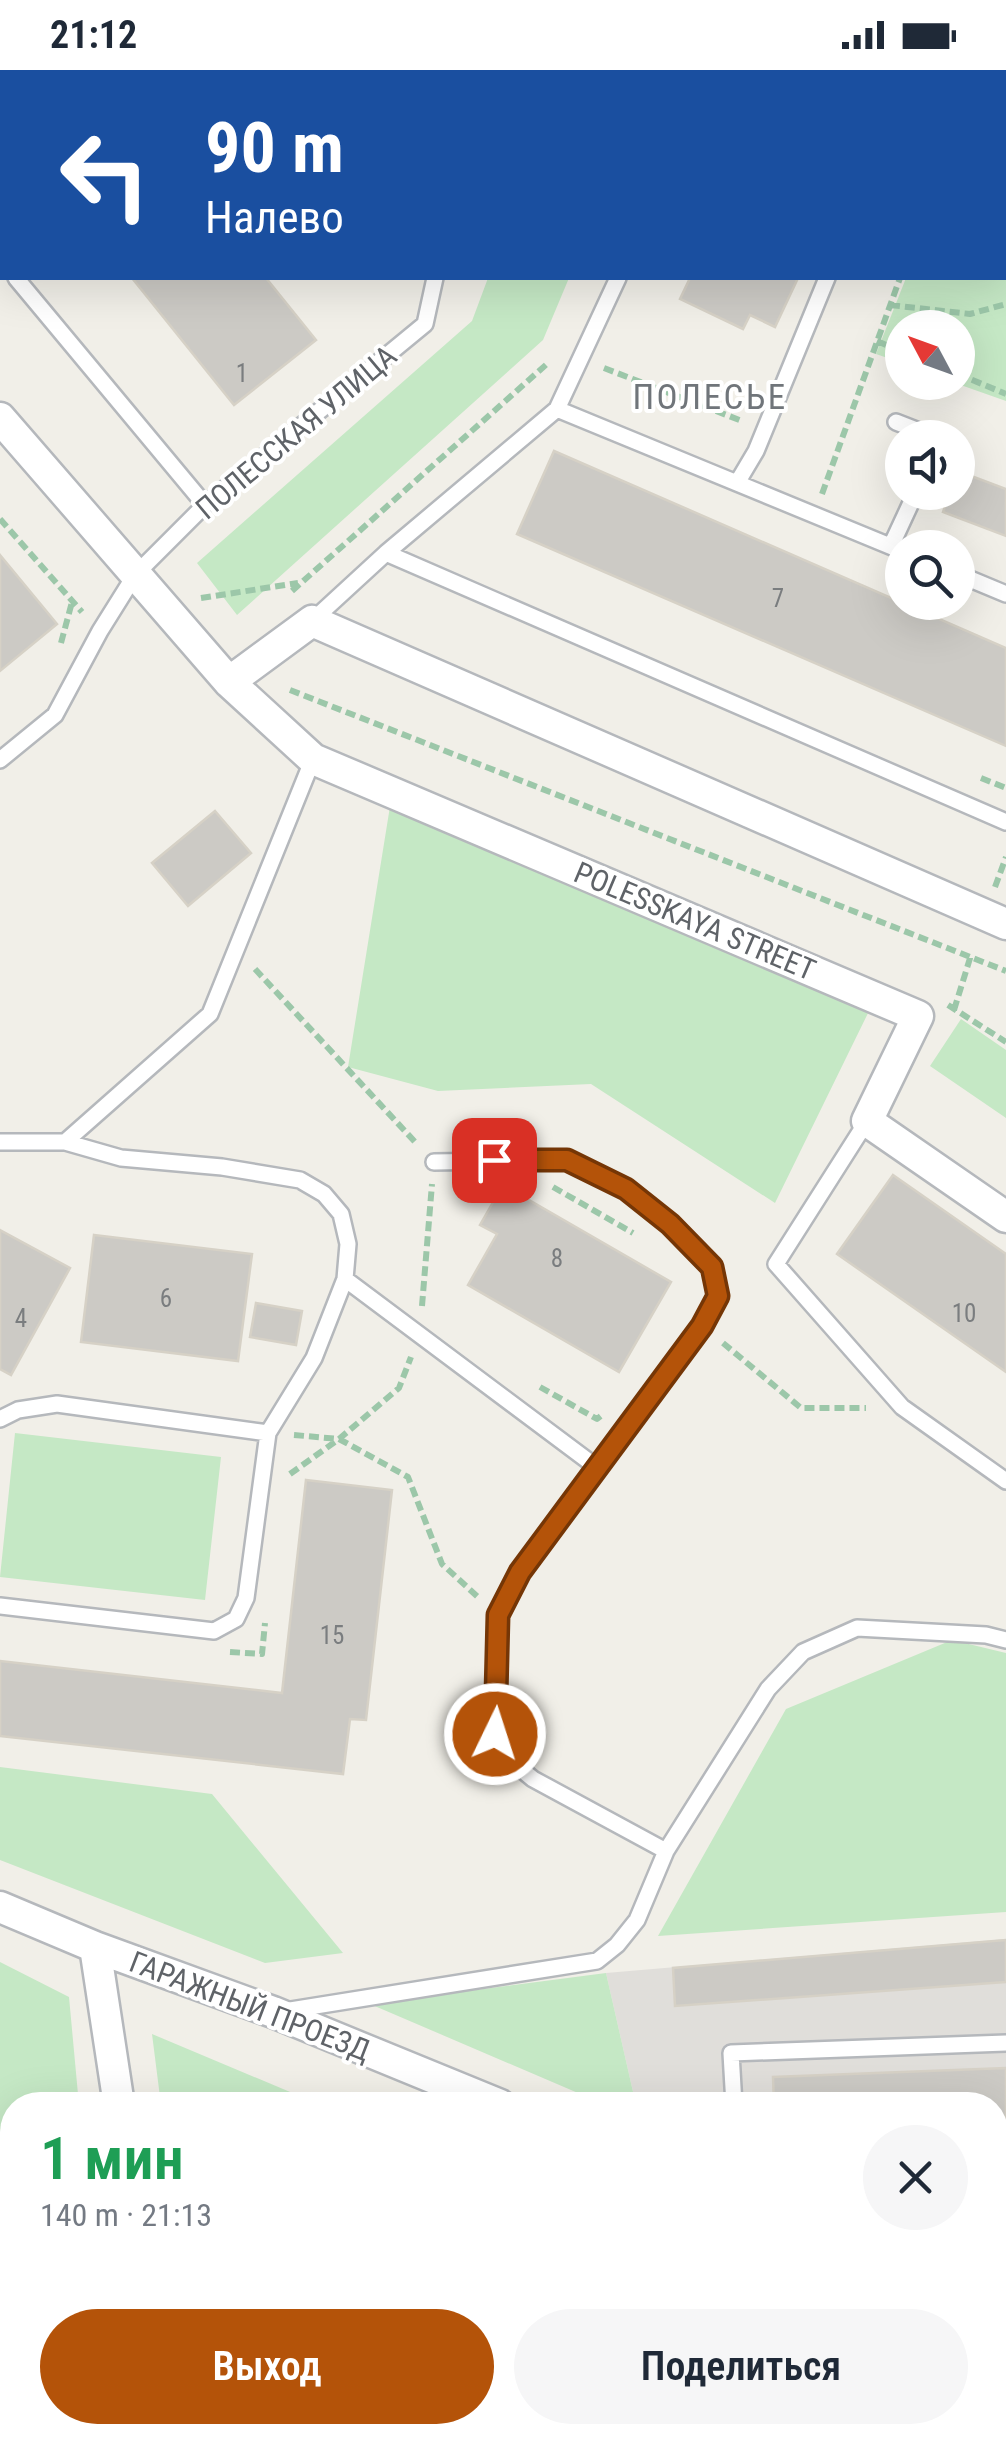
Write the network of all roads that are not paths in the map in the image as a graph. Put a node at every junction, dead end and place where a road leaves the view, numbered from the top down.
1 (18, 280) edge
2 (434, 280) edge
3 (617, 280) edge
4 (826, 280) edge
5 (558, 409) junction
6 (0, 418) edge
7 (738, 483) junction
8 (205, 505) junction
9 (885, 544) edge
10 (386, 553) junction
11 (135, 575) junction
12 (975, 581) edge
13 (1006, 594) edge
14 (312, 621) junction
15 (229, 682) junction
16 (313, 759) junction
17 (0, 760) edge
18 (1006, 822) edge
19 (1006, 924) edge
20 (867, 1121) junction
21 (0, 1142) edge
22 (65, 1142) junction
23 (434, 1162) road end
24 (1006, 1217) edge
25 (345, 1279) junction
26 (0, 1418) edge
27 (268, 1433) junction
28 (595, 1466) junction
29 (1006, 1481) edge
30 (0, 1606) edge
31 (1006, 1640) edge
32 (666, 1851) junction
33 (0, 1907) edge
34 (95, 1947) junction
35 (273, 2012) junction
36 (1006, 2043) edge
37 (117, 2092) edge
38 (445, 2092) edge
39 (733, 2092) edge

1 - 8 lane
2 - 8 lane, ПОЛЕССКАЯ УЛИЦА
3 - 5 lane
4 - 7 lane
5 - 7 lane
5 - 10 lane
6 - 11 street, POLESSKAYA STREET
7 - 9 lane
8 - 11 lane, ПОЛЕССКАЯ УЛИЦА
10 - 14 lane
10 - 18 lane
11 - 15 street, POLESSKAYA STREET
11 - 17 lane, ПОЛЕССКАЯ УЛИЦА
12 - 13 lane
14 - 15 street
14 - 19 street
15 - 16 street, POLESSKAYA STREET
16 - 20 street, POLESSKAYA STREET
16 - 22 lane
20 - 24 street
20 - 29 lane
21 - 22 lane
22 - 25 lane
23 - 28 lane
25 - 27 lane
25 - 28 lane
26 - 27 lane
27 - 30 lane
28 - 32 lane
31 - 32 lane
32 - 35 lane
33 - 34 street, ГАРАЖНЫЙ ПРОЕЗД
34 - 35 street, ГАРАЖНЫЙ ПРОЕЗД
34 - 37 street
35 - 38 street, ГАРАЖНЫЙ ПРОЕЗД
36 - 39 lane

